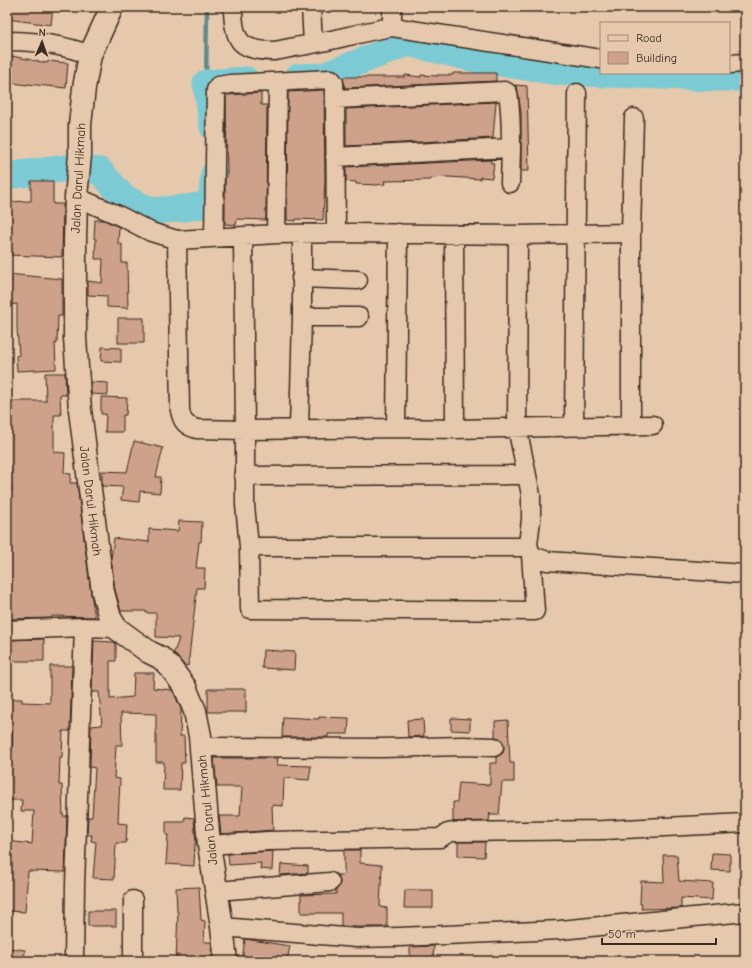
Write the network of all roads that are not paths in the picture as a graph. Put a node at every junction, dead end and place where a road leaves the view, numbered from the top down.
1 (112, 7) edge
2 (233, 7) edge
3 (311, 7) edge
4 (392, 7) edge
5 (392, 28) junction
6 (7, 41) edge
7 (313, 44) junction
8 (90, 55) junction
9 (600, 59) edge
10 (745, 63) edge
11 (730, 64) edge
12 (278, 82) junction
13 (577, 93) dead end
14 (335, 99) junction
15 (634, 118) dead end
16 (511, 148) junction
17 (335, 157) junction
18 (510, 183) dead end
19 (77, 191) junction
20 (336, 233) junction
21 (398, 233) junction
22 (276, 234) junction
23 (302, 234) junction
24 (454, 234) junction
25 (575, 234) junction
26 (631, 234) junction
27 (518, 235) junction
28 (243, 237) junction
29 (214, 238) junction
30 (177, 240) junction
31 (301, 278) junction
32 (358, 280) dead end
33 (302, 317) junction
34 (359, 317) dead end
35 (652, 425) dead end
36 (631, 426) junction
37 (517, 427) junction
38 (574, 427) junction
39 (396, 428) junction
40 (298, 429) junction
41 (455, 429) junction
42 (245, 430) junction
43 (526, 475) junction
44 (244, 476) junction
45 (249, 547) junction
46 (529, 551) junction
47 (745, 574) edge
48 (84, 627) junction
49 (116, 628) junction
50 (7, 630) edge
51 (201, 747) junction
52 (494, 748) dead end
53 (745, 823) edge
54 (209, 845) junction
55 (330, 882) dead end
56 (216, 891) junction
57 (133, 900) dead end
58 (745, 912) edge
59 (222, 927) junction
60 (74, 961) edge
61 (134, 961) edge
62 (226, 961) edge

1 - 8 street, Jalan Darul Hikmah
2 - 7 street
3 - 7 street
4 - 5 street
5 - 7 street
5 - 9 street
6 - 8 street
8 - 19 street, Jalan Darul Hikmah
10 - 11 street
12 - 14 street
12 - 22 street
12 - 29 street
13 - 25 street
14 - 16 street
14 - 17 street
15 - 26 street
16 - 17 street
16 - 18 street
17 - 20 street
19 - 30 street
19 - 49 street, Jalan Darul Hikmah
20 - 21 street
20 - 23 street
21 - 24 street
21 - 39 street
22 - 23 street
22 - 28 street
23 - 31 street
24 - 27 street
24 - 41 street
25 - 26 street
25 - 27 street
25 - 38 street
26 - 36 street
27 - 37 street
28 - 29 street
28 - 42 street
29 - 30 street
30 - 42 street
31 - 32 street
31 - 33 street
33 - 34 street
33 - 40 street
35 - 36 street
36 - 38 street
37 - 38 street
37 - 41 street
37 - 43 street
39 - 40 street
39 - 41 street
40 - 42 street
42 - 44 street
43 - 44 street
43 - 46 street
44 - 45 street
45 - 46 street
45 - 46 street
46 - 47 street
48 - 49 street
48 - 50 street
48 - 60 street
49 - 51 street, Jalan Darul Hikmah
51 - 52 street
51 - 54 street, Jalan Darul Hikmah
53 - 54 street
54 - 56 street, Jalan Darul Hikmah
55 - 56 street
56 - 59 street, Jalan Darul Hikmah
57 - 61 street
58 - 59 street
59 - 62 street, Jalan Darul Hikmah

